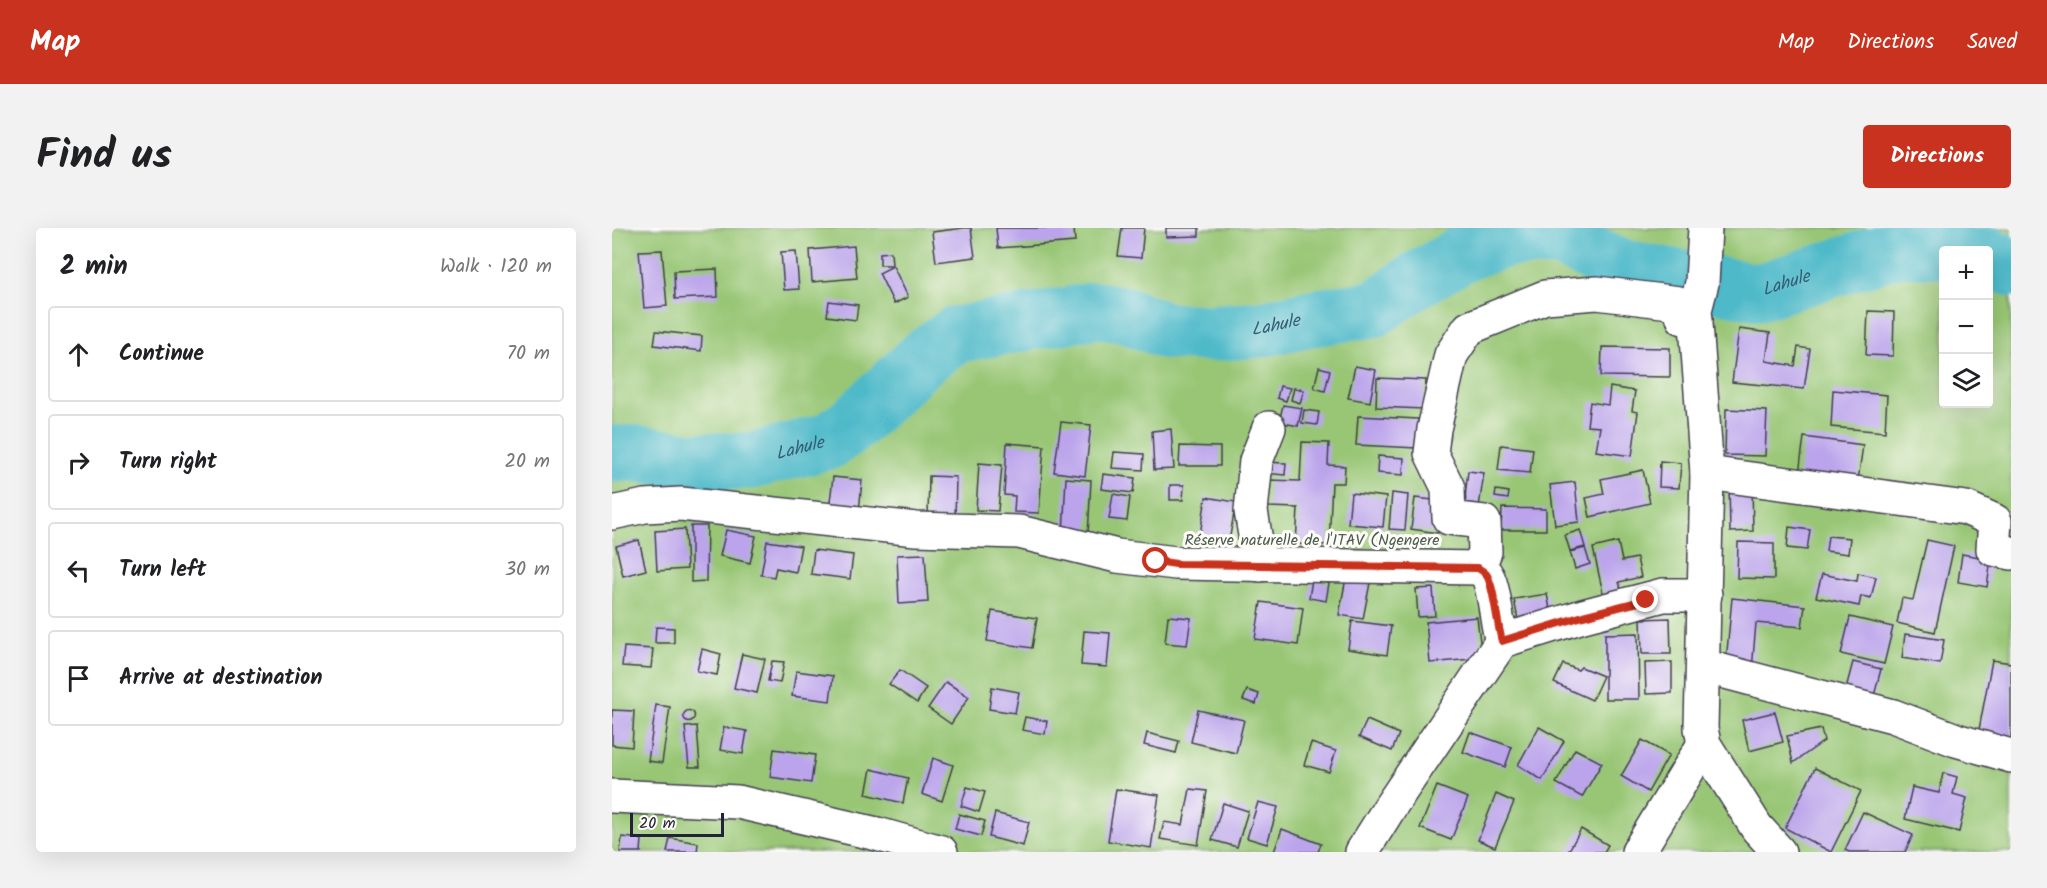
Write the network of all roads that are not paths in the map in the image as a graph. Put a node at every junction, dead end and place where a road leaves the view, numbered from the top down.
1 (1705, 231) edge
2 (1695, 315) junction
3 (1269, 428) dead end
4 (1707, 473) junction
5 (612, 513) edge
6 (2011, 553) edge
7 (1260, 565) junction
8 (1478, 568) junction
9 (1705, 595) junction
10 (1502, 641) junction
11 (1703, 666) junction
12 (1704, 744) junction
13 (2011, 756) edge
14 (612, 795) edge
15 (941, 852) edge
16 (1362, 852) edge
17 (1638, 852) edge
18 (1779, 852) edge

1 - 2 street
2 - 4 street
2 - 8 street
3 - 7 street
4 - 6 street
4 - 9 street
5 - 7 street
7 - 8 street
8 - 10 street
9 - 10 street
9 - 11 street
10 - 16 street
11 - 12 street
11 - 13 street
12 - 17 street
12 - 18 street
14 - 15 street

